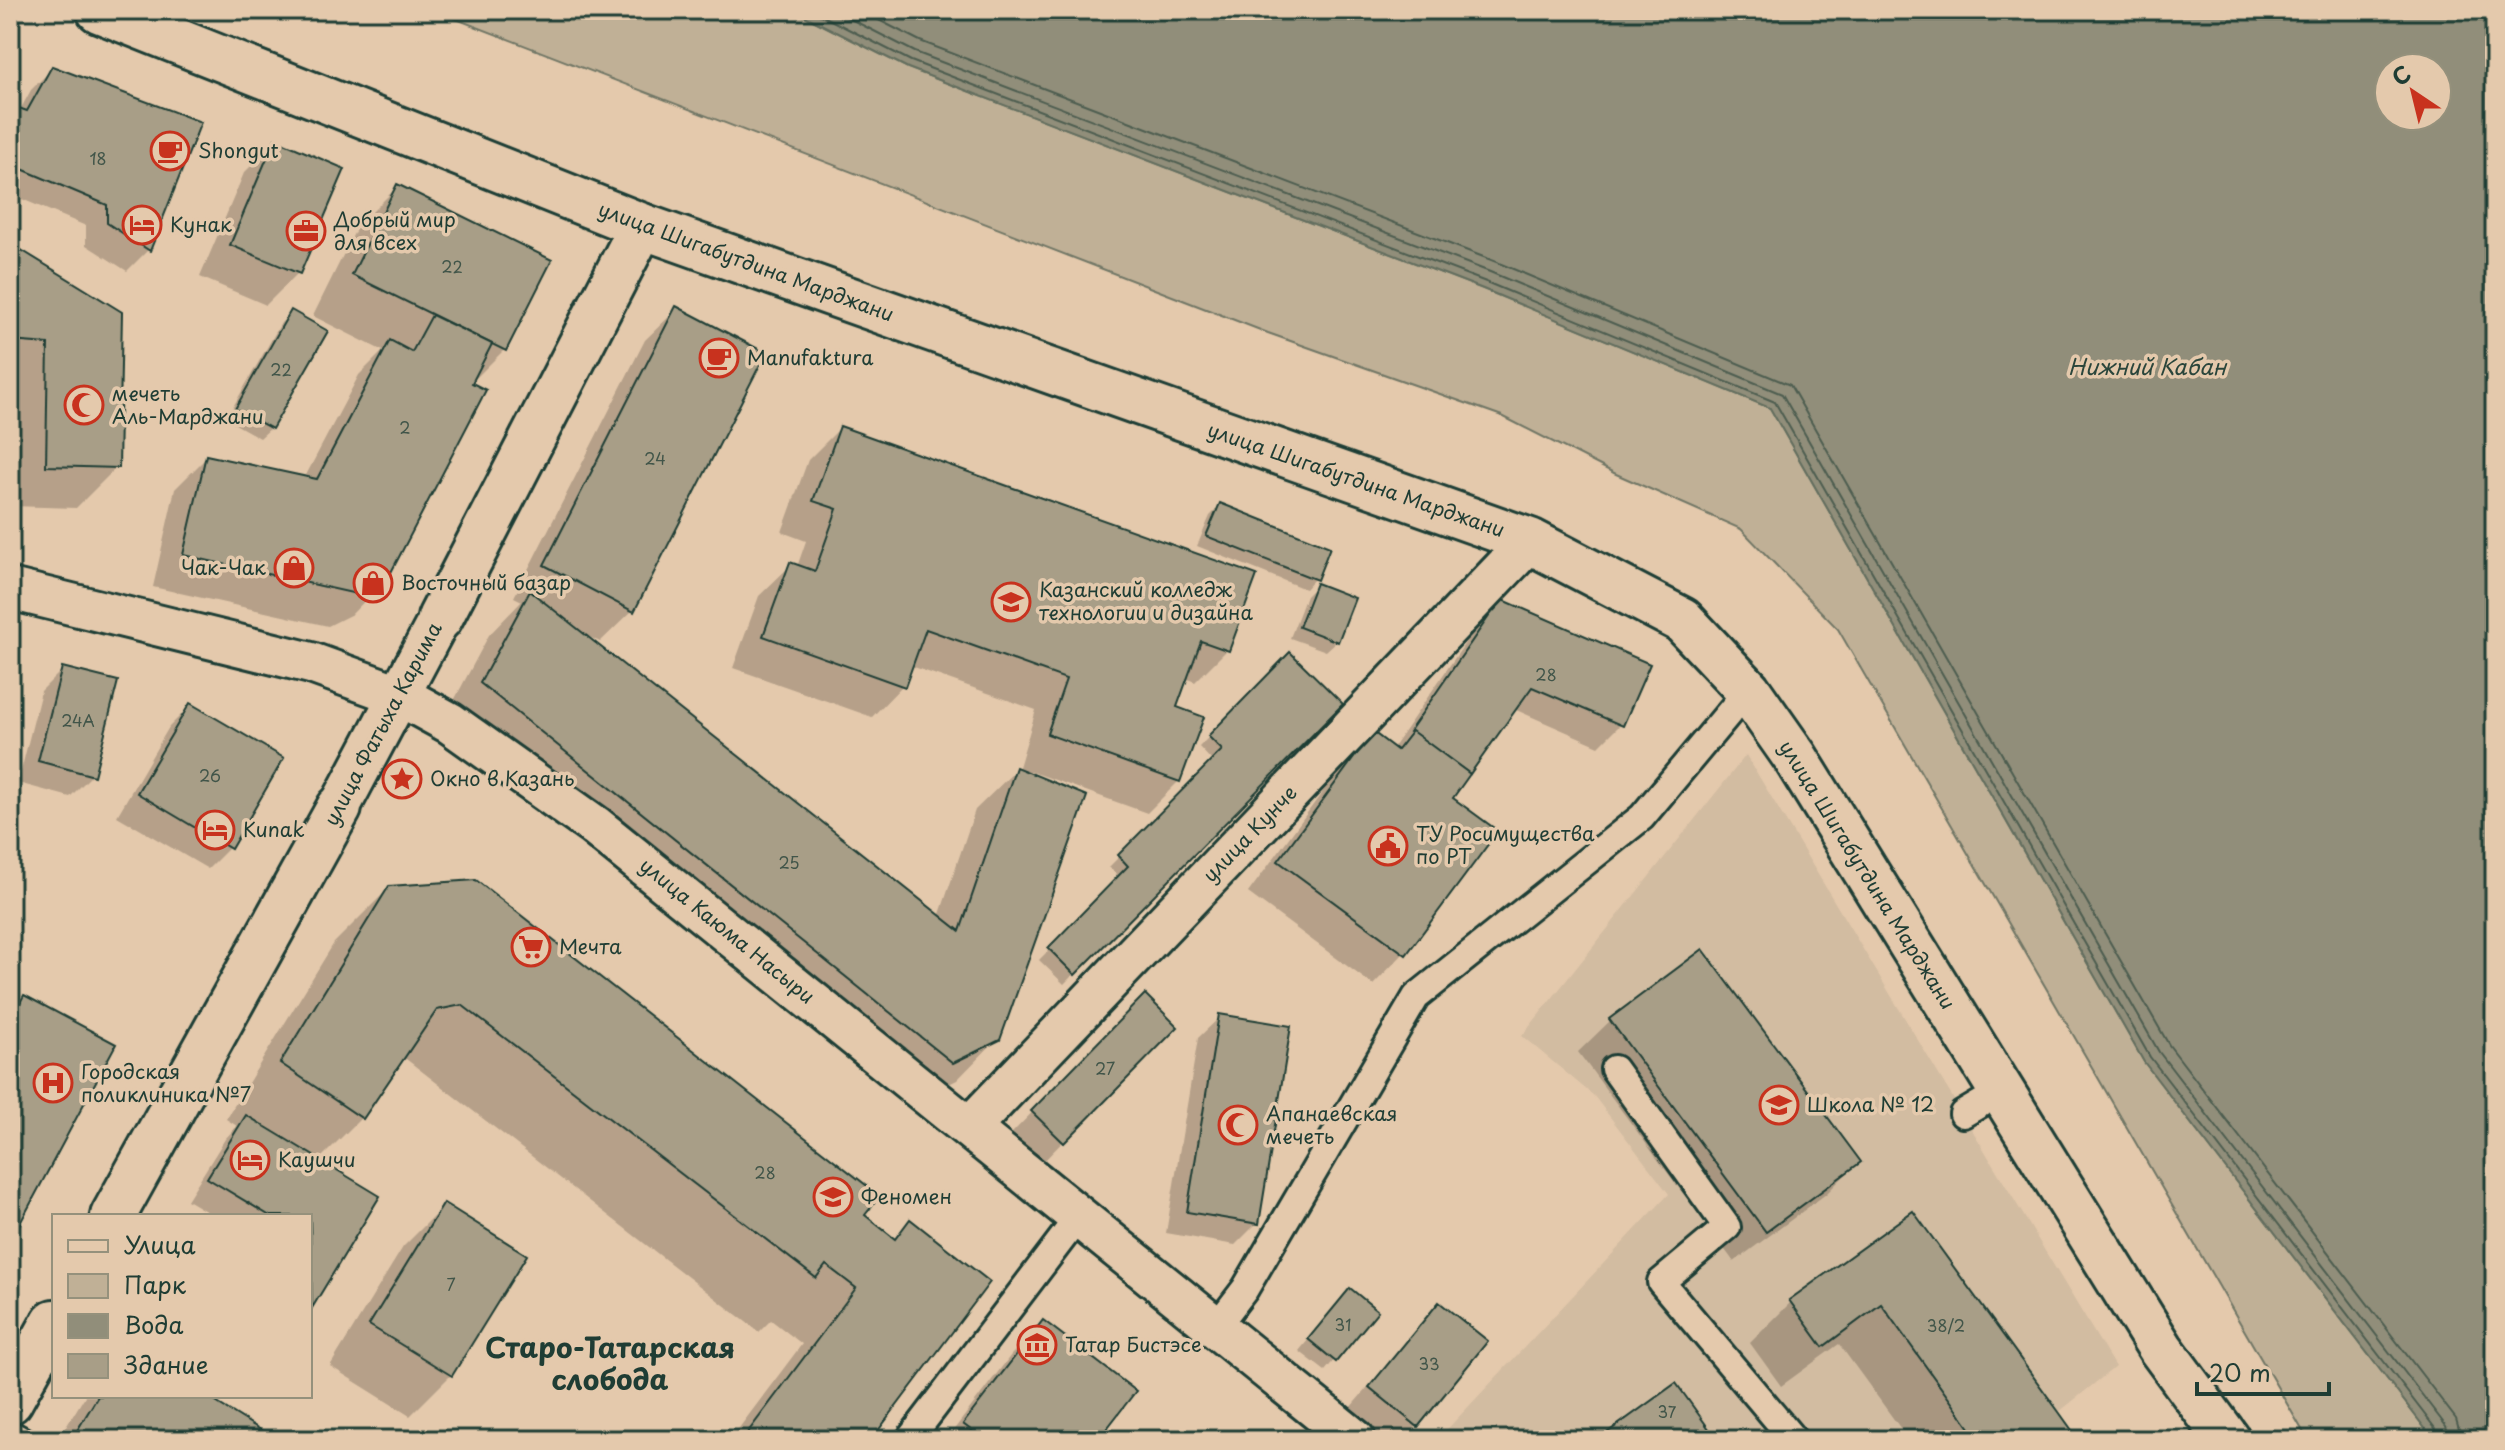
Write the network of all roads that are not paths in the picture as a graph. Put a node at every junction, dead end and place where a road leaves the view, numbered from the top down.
1 (99, 10) edge
2 (642, 226) junction
3 (1530, 541) junction
4 (10, 589) edge
5 (440, 618) joint
6 (1748, 690) junction
7 (399, 695) junction
8 (339, 808) joint
9 (1614, 1069) dead end
10 (2002, 1091) junction
11 (1963, 1114) dead end
12 (970, 1127) junction
13 (114, 1214) edge
14 (1080, 1215) junction
15 (52, 1326) edge
16 (1216, 1327) junction
17 (10, 1401) edge
18 (10, 1434) edge
19 (21, 1440) edge
20 (909, 1440) edge
21 (1355, 1440) edge
22 (1794, 1440) edge
23 (2228, 1440) edge

1 - 2 street, улица Шигабутдина Марджани
2 - 3 street, улица Шигабутдина Марджани
2 - 5 street, улица Фатыха Карима
3 - 6 street, улица Шигабутдина Марджани
3 - 12 street, улица Кунче
4 - 7 street, улица Каюма Насыри
5 - 7 street, улица Фатыха Карима
6 - 10 street, улица Шигабутдина Марджани
6 - 16 lane
7 - 8 street, улица Фатыха Карима
7 - 12 street, улица Каюма Насыри
8 - 13 street, улица Фатыха Карима
9 - 22 lane
10 - 11 lane
10 - 23 street, улица Шигабутдина Марджани
12 - 14 street, улица Каюма Насыри
14 - 16 street, улица Каюма Насыри
14 - 20 lane
15 - 17 street
16 - 21 street, улица Каюма Насыри
18 - 19 lane

